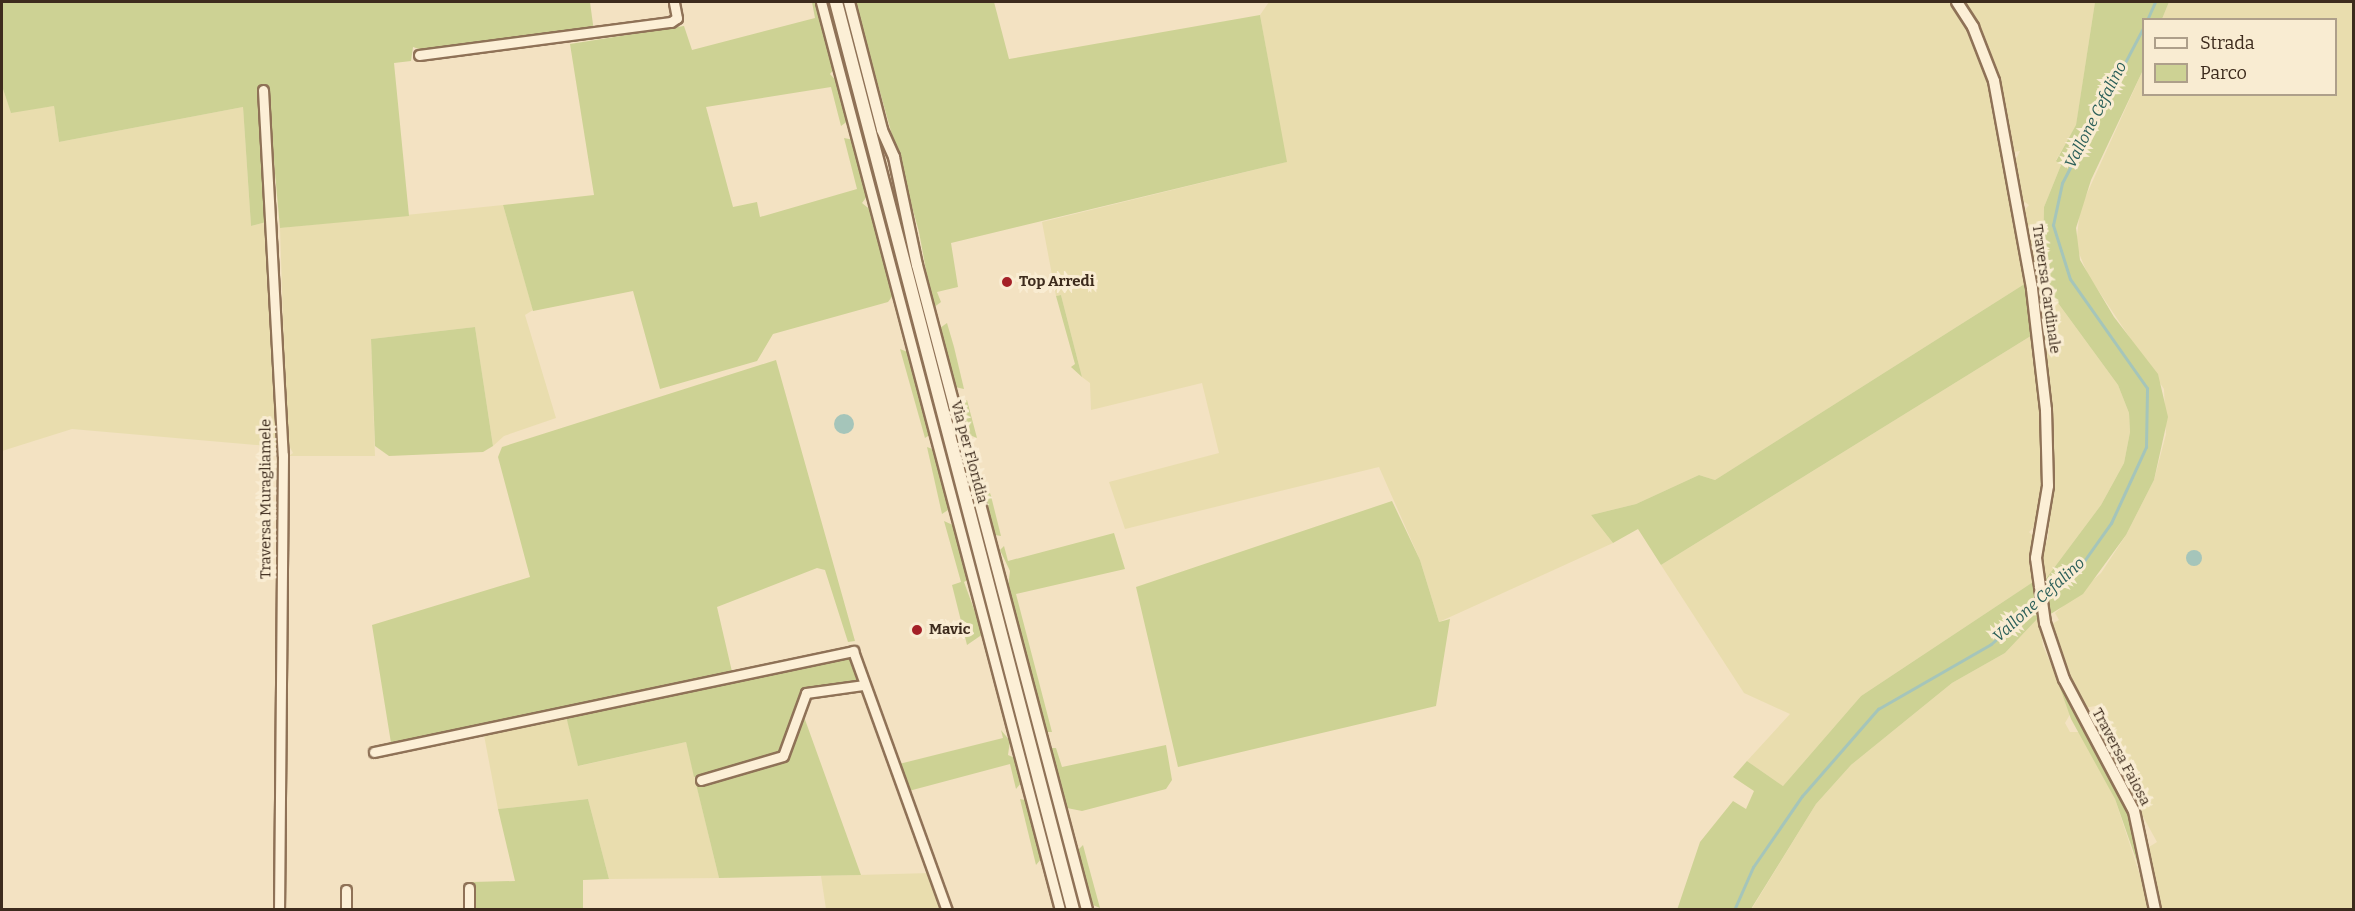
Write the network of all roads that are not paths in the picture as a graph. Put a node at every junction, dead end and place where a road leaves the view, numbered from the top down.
1 (674, 2) edge
2 (821, 2) edge
3 (836, 2) edge
4 (849, 2) edge
5 (1957, 2) edge
6 (419, 55) dead end
7 (263, 90) dead end
8 (2045, 619) joint
9 (864, 685) junction
10 (374, 752) dead end
11 (701, 780) dead end
12 (470, 888) dead end
13 (346, 890) dead end
14 (279, 909) edge
15 (346, 909) edge
16 (469, 909) edge
17 (947, 909) edge
18 (1060, 909) edge
19 (1073, 909) edge
20 (1087, 909) edge
21 (2155, 909) edge

1 - 6 street
2 - 18 street
3 - 19 main road, Via per Floridia
4 - 20 street
5 - 8 street, Traversa Cardinale
7 - 14 street, Traversa Muragliamele
8 - 21 street, Traversa Faiosa
9 - 10 street
9 - 11 street
9 - 17 street
12 - 16 street
13 - 15 street

